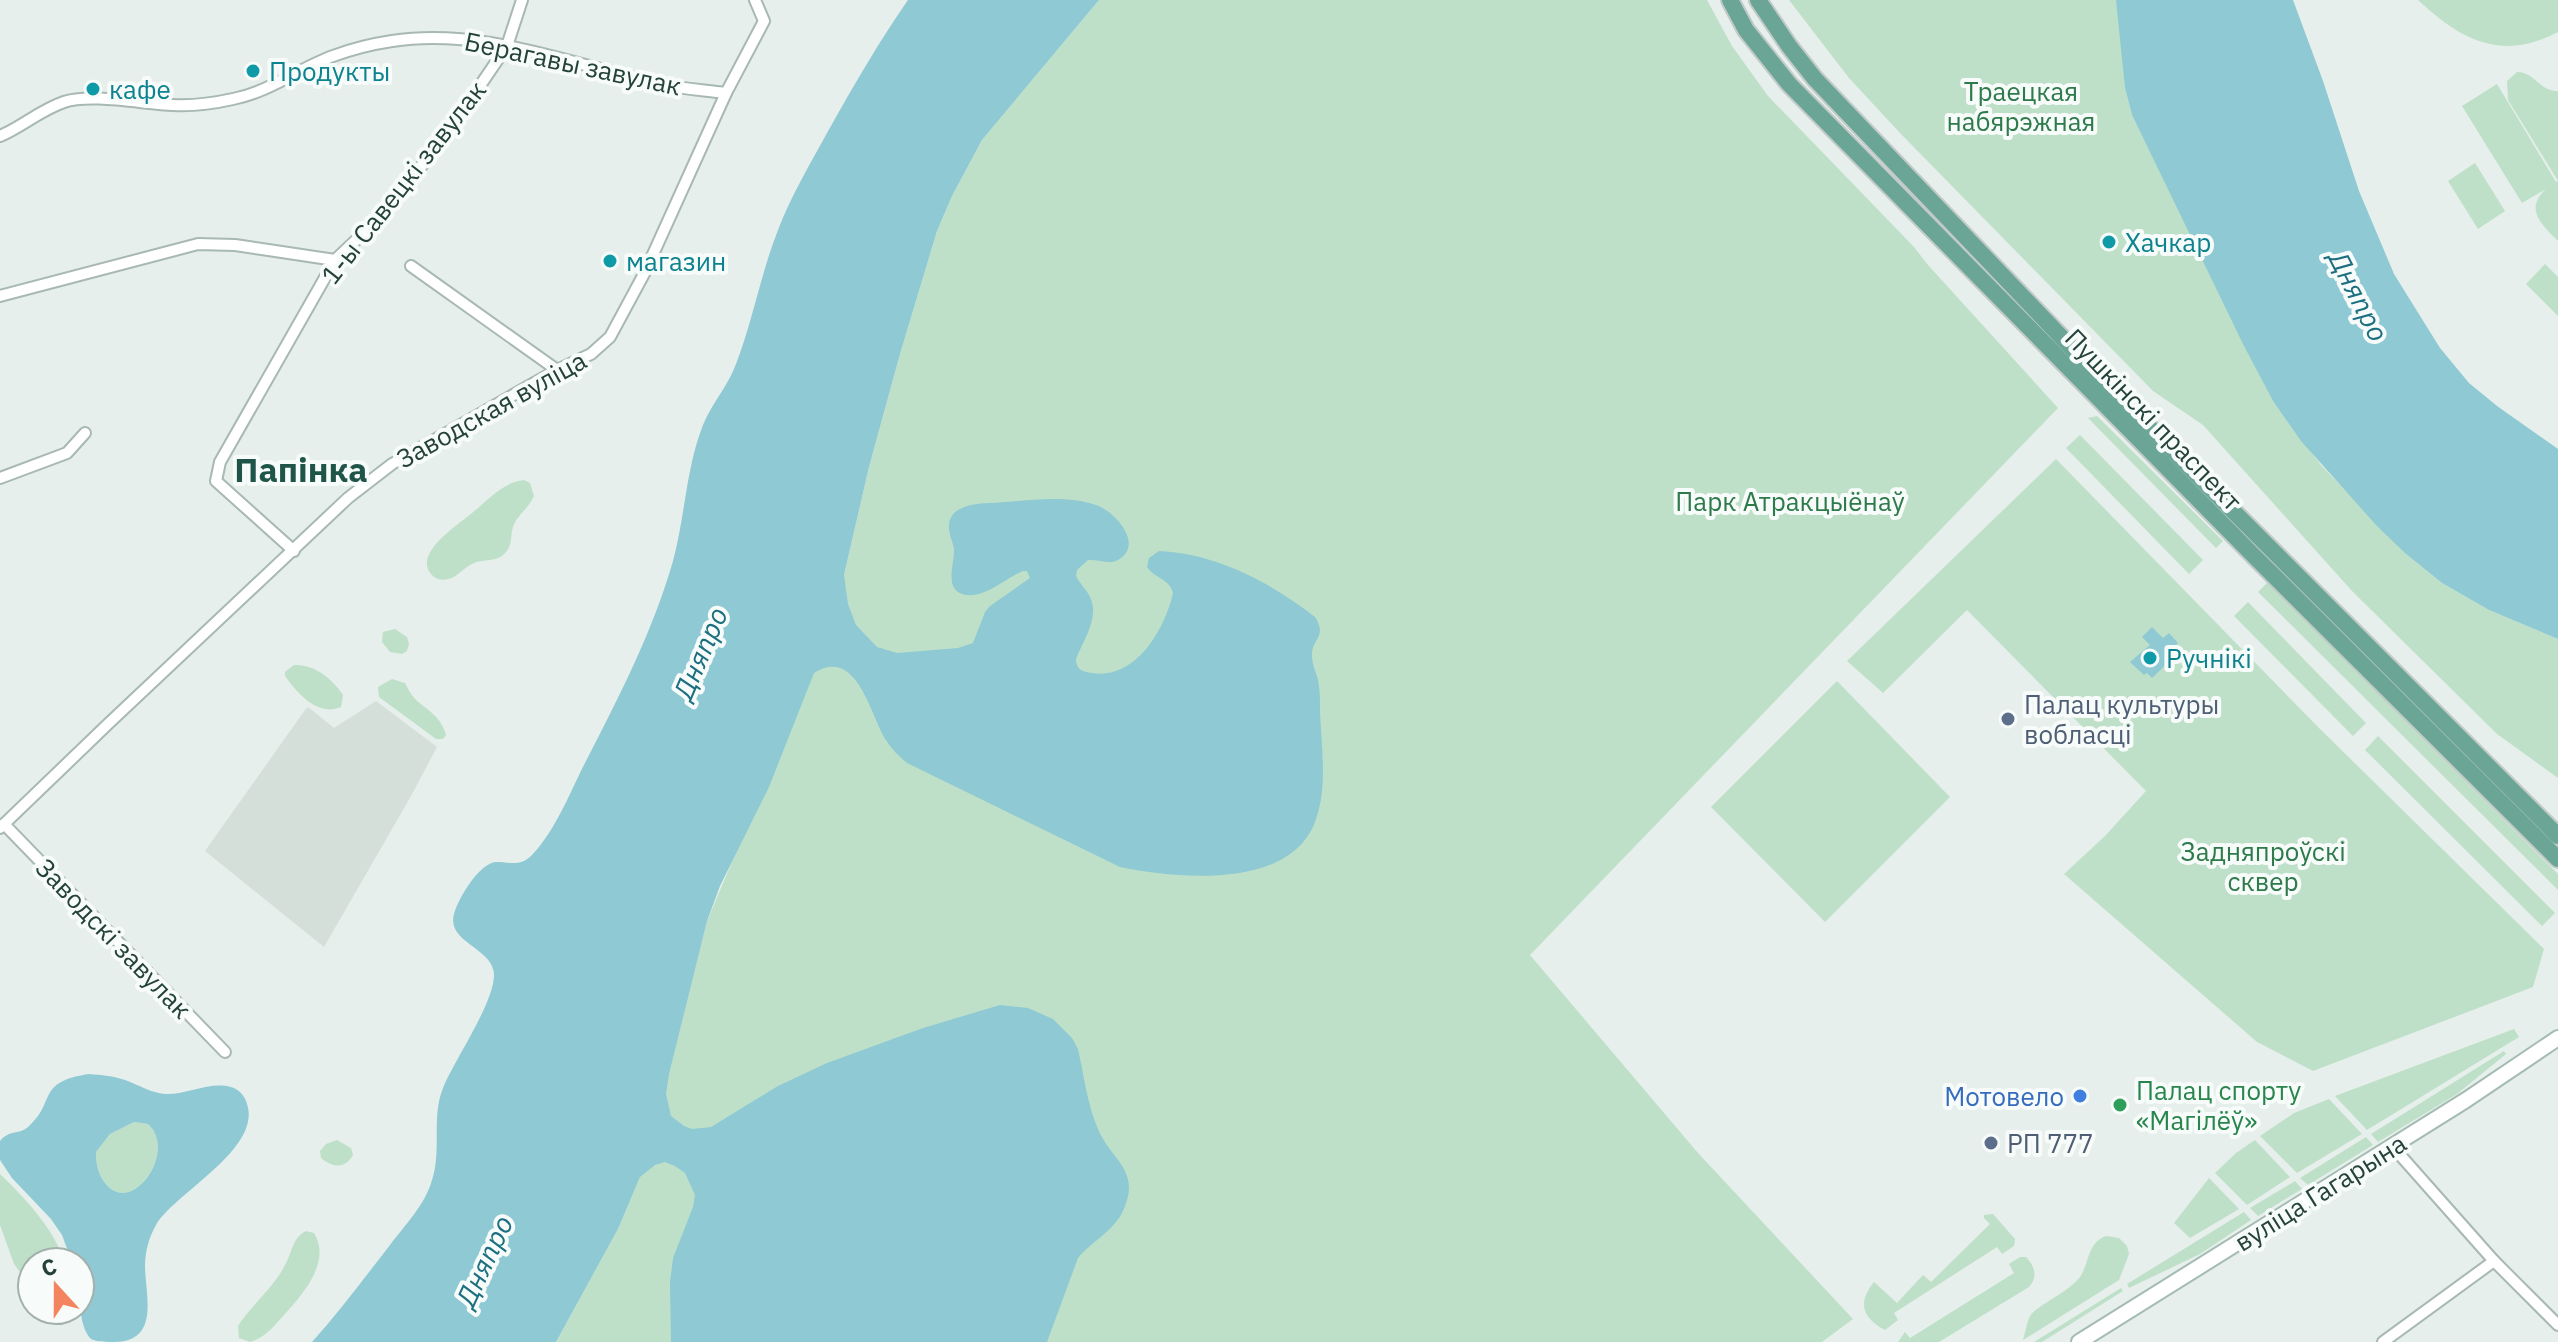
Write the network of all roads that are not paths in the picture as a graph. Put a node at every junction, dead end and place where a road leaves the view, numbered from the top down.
1 (522, 0) edge
2 (755, 0) edge
3 (1730, 0) edge
4 (1758, 0) edge
5 (507, 46) junction
6 (726, 93) junction
7 (0, 136) edge
8 (335, 260) junction
9 (411, 266) dead end
10 (0, 296) edge
11 (557, 370) junction
12 (85, 433) dead end
13 (0, 478) edge
14 (294, 551) junction
15 (2, 826) edge
16 (2558, 836) edge
17 (2558, 859) edge
18 (2558, 1038) edge
19 (225, 1052) dead end
20 (2393, 1147) junction
21 (2494, 1261) junction
22 (2558, 1325) edge
23 (2079, 1342) edge
24 (2383, 1342) edge

1 - 5 street, 1-ы Савецкі завулак
2 - 6 street
3 - 17 main road, Пушкінскі праспект
4 - 16 main road, Пушкінскі праспект
5 - 6 street, Берагавы завулак
5 - 7 street, Берагавы завулак
5 - 8 street, 1-ы Савецкі завулак
6 - 11 street, Заводская вуліца
8 - 10 street
8 - 14 street, 1-ы Савецкі завулак
9 - 11 street
11 - 14 street, Заводская вуліца
12 - 13 street
14 - 15 street, Заводская вуліца
15 - 19 street, Заводскі завулак
18 - 20 main road, вуліца Гагарына
20 - 21 street
20 - 23 main road, вуліца Гагарына
21 - 22 street
21 - 24 street

